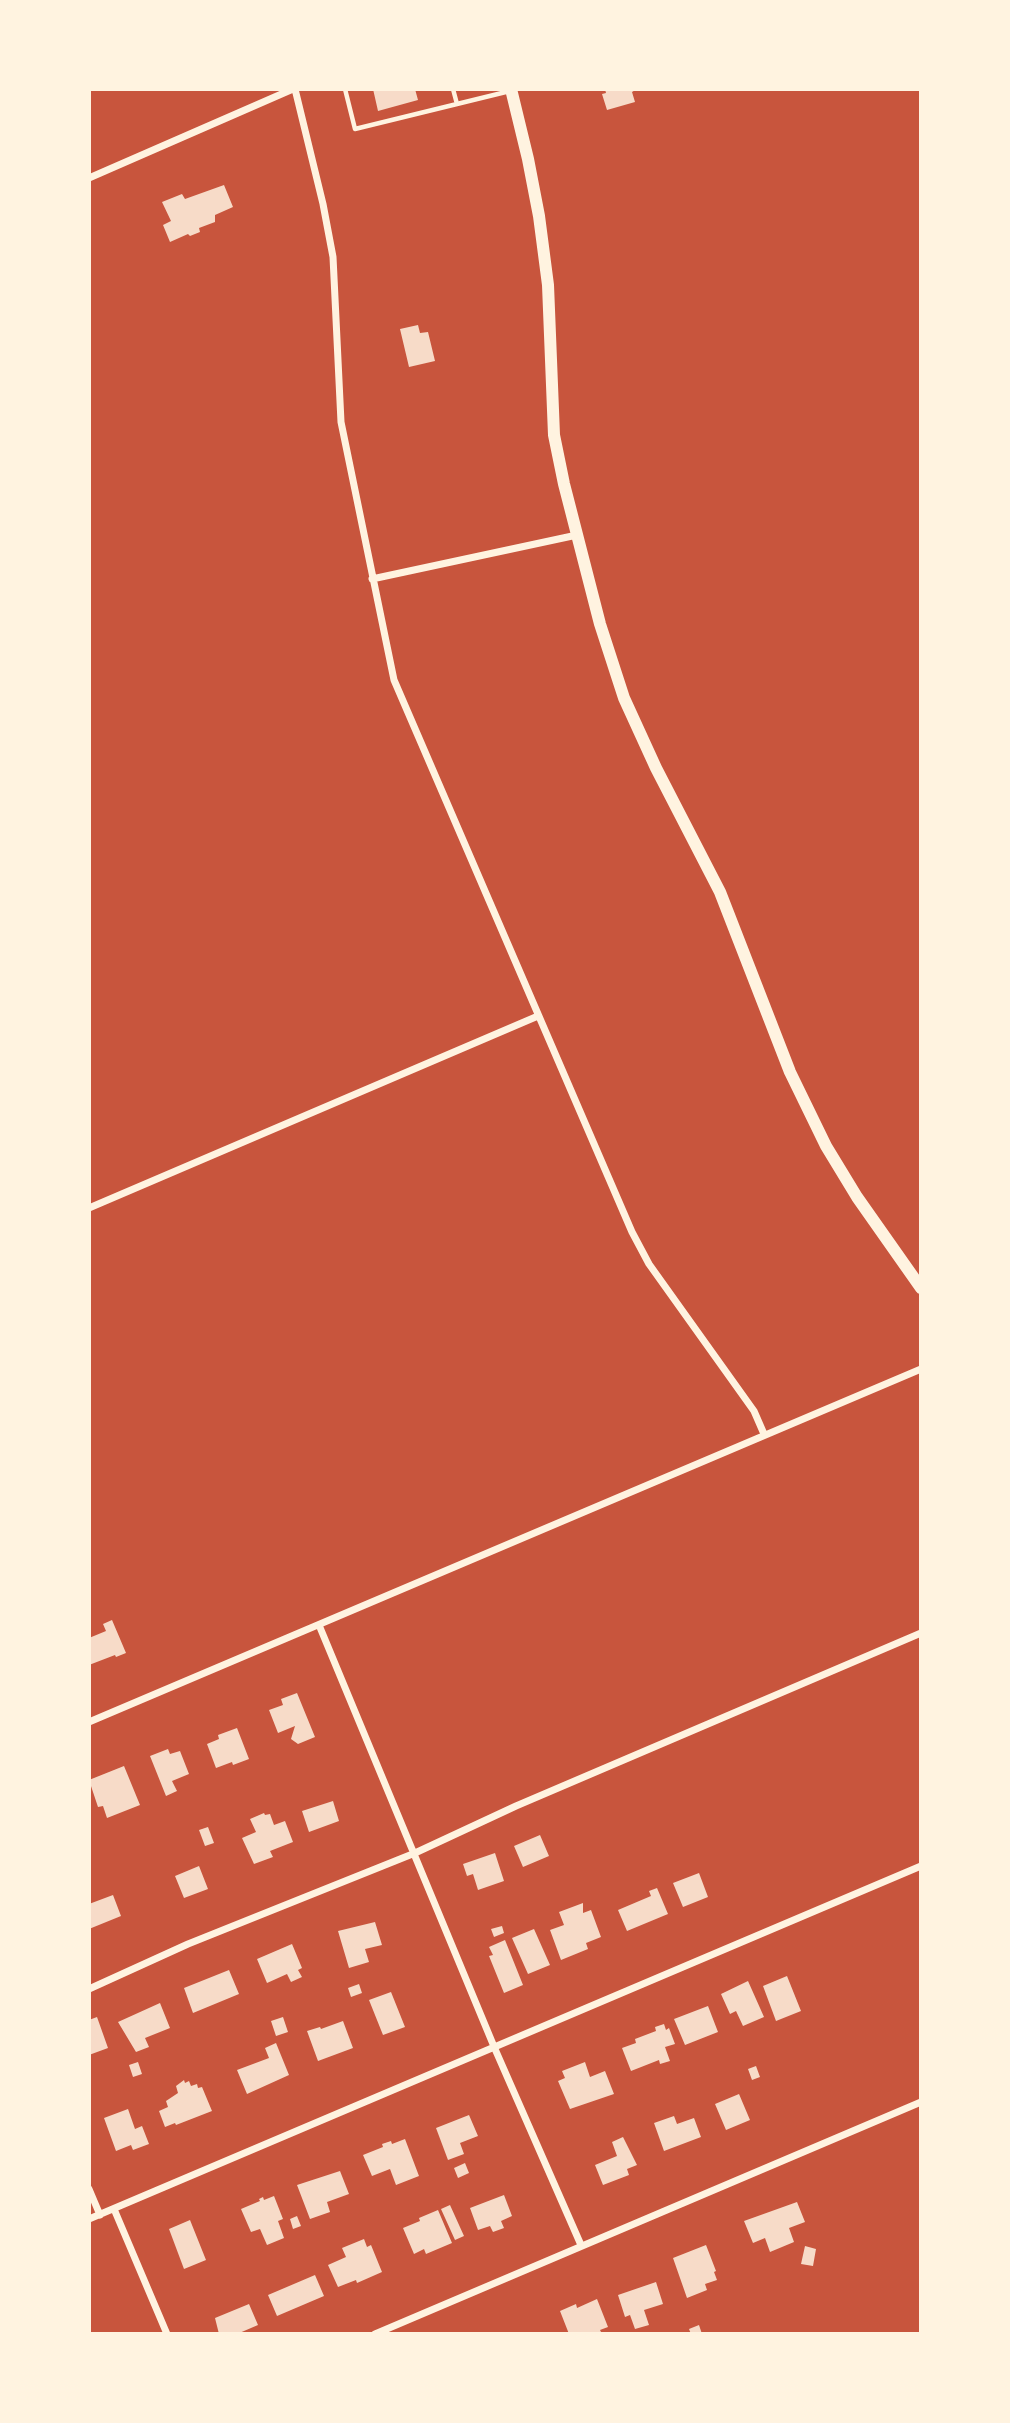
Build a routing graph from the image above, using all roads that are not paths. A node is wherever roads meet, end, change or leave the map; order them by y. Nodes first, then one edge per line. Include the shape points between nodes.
1 (294, 89) edge
2 (345, 89) edge
3 (453, 89) edge
4 (511, 90) edge
5 (457, 104) junction
6 (89, 178) edge
7 (577, 534) junction
8 (372, 579) junction
9 (538, 1016) junction
10 (89, 1208) edge
11 (921, 1288) edge
12 (921, 1369) edge
13 (765, 1434) junction
14 (319, 1625) junction
15 (921, 1633) edge
16 (89, 1722) edge
17 (415, 1853) junction
18 (921, 1866) edge
19 (89, 1989) edge
20 (495, 2049) junction
21 (921, 2102) edge
22 (89, 2189) edge
23 (114, 2209) junction
24 (100, 2215) junction
25 (89, 2219) edge
26 (581, 2245) junction
27 (167, 2334) edge
28 (375, 2334) edge

1 - 6 street
1 - 8 street via 333,257 341,422
2 - 5 lane via 355,130
3 - 5 lane
4 - 5 lane
4 - 7 main road via 539,216 548,285 554,435
7 - 8 street
7 - 11 main road via 624,698 720,892 790,1072 826,1146
8 - 9 street via 394,680
9 - 10 street
9 - 13 street via 649,1264 754,1411
12 - 13 street
13 - 14 street
14 - 16 street
14 - 17 street
15 - 17 street
17 - 19 street
17 - 20 street
18 - 20 street
20 - 23 street
20 - 26 street
21 - 26 street
22 - 24 street
23 - 24 street
23 - 27 street
24 - 25 street
26 - 28 street

